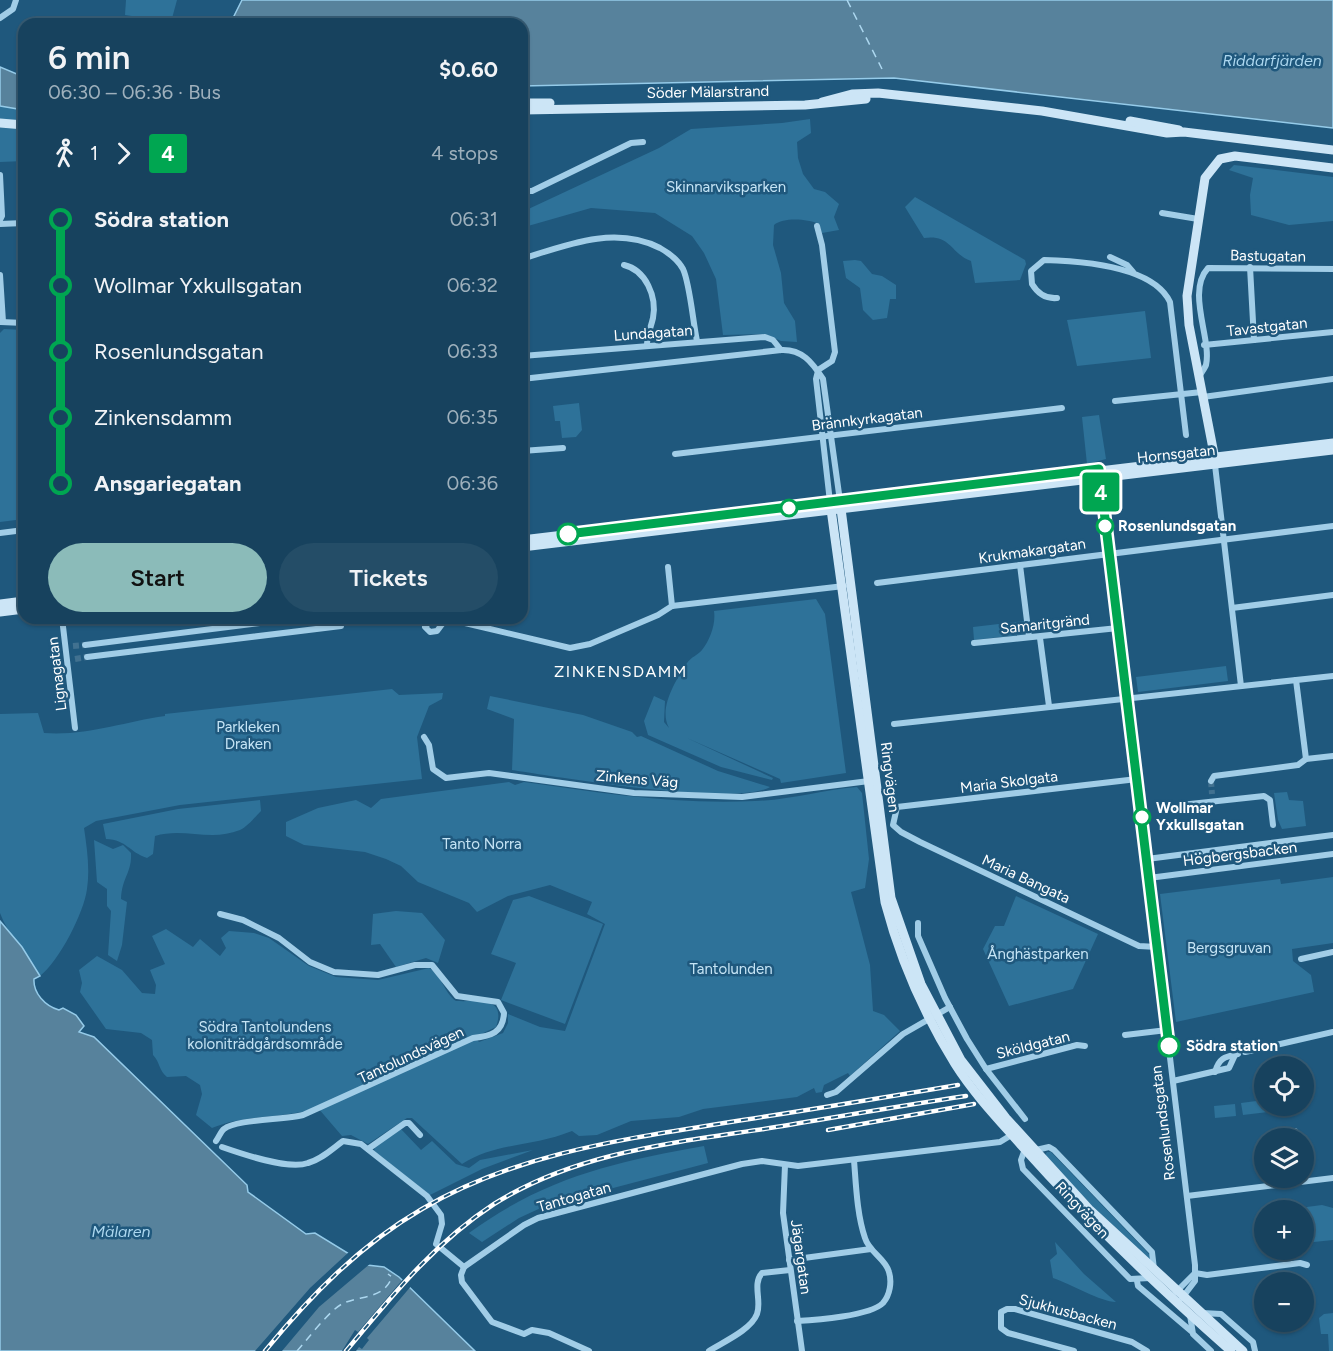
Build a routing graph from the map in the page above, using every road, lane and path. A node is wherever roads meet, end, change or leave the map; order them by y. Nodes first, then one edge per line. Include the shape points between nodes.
1 (16, 0) edge
2 (0, 18) edge
3 (528, 102) edge
4 (594, 107) junction
5 (528, 110) edge
6 (0, 123) edge
7 (18, 124) edge
8 (643, 142) dead end
9 (1333, 150) edge
10 (1333, 168) edge
11 (0, 176) edge
12 (528, 191) edge
13 (1162, 213) dead end
14 (1198, 219) junction
15 (0, 222) edge
16 (18, 223) edge
17 (817, 226) dead end
18 (528, 257) edge
19 (1110, 257) dead end
20 (624, 265) dead end
21 (1250, 267) junction
22 (1333, 269) edge
23 (1134, 272) junction
24 (0, 275) edge
25 (1058, 298) dead end
26 (1, 322) edge
27 (18, 323) edge
28 (1333, 332) edge
29 (1254, 340) junction
30 (697, 341) junction
31 (647, 345) junction
32 (1204, 345) junction
33 (781, 350) junction
34 (528, 356) edge
35 (804, 356) joint
36 (818, 370) junction
37 (1198, 377) junction
38 (528, 378) edge
39 (1333, 379) edge
40 (1181, 392) junction
41 (1202, 395) junction
42 (1115, 401) dead end
43 (1062, 408) dead end
44 (1186, 435) dead end
45 (827, 436) junction
46 (1333, 443) edge
47 (563, 448) dead end
48 (1333, 450) edge
49 (528, 451) edge
50 (675, 454) dead end
51 (1215, 460) junction
52 (1100, 473) junction
53 (835, 505) junction
54 (1333, 526) edge
55 (18, 531) edge
56 (0, 533) edge
57 (528, 539) edge
58 (1224, 539) junction
59 (528, 547) edge
60 (1109, 553) junction
61 (1020, 565) junction
62 (668, 567) dead end
63 (877, 583) dead end
64 (846, 586) junction
65 (1333, 595) edge
66 (18, 602) edge
67 (0, 604) edge
68 (672, 606) junction
69 (1232, 608) junction
70 (18, 610) edge
71 (0, 612) edge
72 (63, 624) edge
73 (252, 624) edge
74 (341, 624) edge
75 (469, 624) edge
76 (1118, 628) junction
77 (1029, 637) junction
78 (1040, 638) junction
79 (974, 643) dead end
80 (85, 645) tunnel mouth
81 (73, 646) tunnel mouth
82 (65, 647) junction
83 (87, 657) tunnel mouth
84 (1333, 676) edge
85 (1296, 680) junction
86 (1241, 686) junction
87 (1127, 699) junction
88 (1049, 706) junction
89 (894, 724) dead end
90 (75, 728) dead end
91 (424, 737) dead end
92 (1333, 756) edge
93 (1306, 759) junction
94 (1137, 779) junction
95 (872, 780) junction
96 (1211, 781) dead end
97 (1176, 808) dead end
98 (893, 819) joint
99 (1273, 825) dead end
100 (1333, 835) edge
101 (1333, 854) edge
102 (1147, 860) junction
103 (1149, 878) junction
104 (220, 914) dead end
105 (918, 923) dead end
106 (1157, 947) junction
107 (1333, 952) edge
108 (1301, 958) dead end
109 (950, 1007) junction
110 (933, 1017) junction
111 (1167, 1030) junction
112 (1333, 1032) edge
113 (1125, 1035) dead end
114 (1085, 1046) dead end
115 (1240, 1054) junction
116 (986, 1069) junction
117 (1215, 1072) junction
118 (1173, 1081) junction
119 (827, 1095) dead end
120 (1025, 1119) dead end
121 (1014, 1132) junction
122 (420, 1135) dead end
123 (216, 1141) dead end
124 (222, 1147) dead end
125 (368, 1149) junction
126 (1025, 1149) junction
127 (1036, 1150) junction
128 (854, 1160) junction
129 (785, 1165) junction
130 (1333, 1178) edge
131 (1314, 1179) edge
132 (1254, 1187) edge
133 (1187, 1196) junction
134 (871, 1250) junction
135 (789, 1260) junction
136 (1308, 1265) dead end
137 (464, 1267) junction
138 (790, 1269) junction
139 (1195, 1273) junction
140 (1152, 1274) junction
141 (1137, 1281) junction
142 (1177, 1297) junction
143 (1202, 1313) junction
144 (1190, 1315) junction
145 (797, 1321) junction
146 (1191, 1331) junction
147 (589, 1351) edge
148 (709, 1351) edge
149 (802, 1351) edge
150 (1074, 1351) edge
151 (1147, 1351) edge
152 (1211, 1351) edge
153 (1232, 1351) edge
154 (1243, 1351) edge
155 (1255, 1351) edge

1 - 2 street via 13,9
3 - 4 street, Söder Mälarstrand
4 - 5 street, Söder Mälarstrand
4 - 9 street, Söder Mälarstrand via 738,106 822,102 852,94 892,95 1112,119
6 - 7 street
8 - 12 street via 631,143
10 - 14 street via 1224,158 1208,172
11 - 15 street
13 - 14 street
14 - 37 street via 1187,308
15 - 16 street
17 - 36 street via 835,352 832,361
18 - 30 street via 601,238 652,244 683,268
19 - 23 street
20 - 31 street via 639,273 653,297
21 - 22 street, Bastugatan
21 - 29 street
21 - 32 street, Bastugatan via 1212,267 1204,272 1199,304
23 - 25 street via 1044,260 1031,270 1032,284 1049,298
23 - 40 street via 1161,289 1170,302
24 - 26 street
26 - 27 street
28 - 29 street, Tavastgatan
29 - 32 street, Tavastgatan
30 - 31 street, Lundagatan
30 - 33 street, Lundagatan via 765,337 774,340
31 - 34 street, Lundagatan
32 - 37 street, Bastugatan via 1206,365
33 - 35 street, Lundagatan
33 - 38 street, Lundagatan
35 - 36 street, Ringvägen
36 - 45 street, Ringvägen via 823,379
37 - 41 street
39 - 41 street
40 - 41 street
40 - 42 street
40 - 44 street
41 - 51 street
43 - 45 street, Brännkyrkagatan
45 - 50 street, Brännkyrkagatan
45 - 53 street, Ringvägen
46 - 51 street, Hornsgatan
47 - 49 street
48 - 51 street, Hornsgatan
51 - 52 street, Hornsgatan
51 - 58 street
52 - 53 street, Hornsgatan
52 - 60 street, Rosenlundsgatan
53 - 57 street, Hornsgatan
53 - 59 street, Hornsgatan
53 - 64 street, Ringvägen
54 - 58 street, Krukmakargatan
55 - 56 street
58 - 60 street, Krukmakargatan
58 - 69 street
60 - 61 street, Krukmakargatan
60 - 76 street, Rosenlundsgatan
61 - 63 street, Krukmakargatan
61 - 77 street
62 - 68 street
64 - 68 street
64 - 95 street, Ringvägen
65 - 69 street
66 - 67 street
68 - 75 street via 590,644 570,648
69 - 86 street
70 - 71 street
72 - 82 street, Lignagatan
73 - 80 street
74 - 83 street
76 - 78 street, Samaritgränd
76 - 87 street, Rosenlundsgatan
77 - 78 street, Samaritgränd
77 - 79 street, Samaritgränd
78 - 88 street
81 - 82 street
82 - 90 street, Lignagatan via 71,659
84 - 85 street
85 - 86 street
85 - 93 street
86 - 87 street
87 - 88 street
87 - 94 street, Rosenlundsgatan
88 - 89 street
91 - 95 street, Zinkens Väg via 433,769 446,778 489,773 634,793 742,797
92 - 93 street
93 - 96 street via 1298,765 1214,776
94 - 98 street, Maria Skolgata via 897,807
94 - 102 street, Rosenlundsgatan
95 - 110 street, Ringvägen via 885,902 896,940
97 - 99 street via 1213,798 1268,797
98 - 106 street, Maria Bangata via 896,829 920,842 1139,946
100 - 102 street
101 - 103 street, Högbergsbacken
102 - 103 street, Rosenlundsgatan
103 - 106 street, Rosenlundsgatan
104 - 123 street, Tantolundsvägen via 243,920 279,939 310,962 334,972 378,975 415,965 432,965 457,996 498,1002 504,1013 496,1033 473,1038 303,1115 232,1125
105 - 109 street via 918,936
106 - 111 street, Rosenlundsgatan
107 - 108 street
109 - 110 street
109 - 116 street
110 - 119 street via 903,1034 836,1092
110 - 121 street, Ringvägen via 969,1084
111 - 113 street
111 - 118 street, Rosenlundsgatan
112 - 115 street
114 - 116 street, Sköldgatan
115 - 117 street via 1229,1068
115 - 117 street via 1218,1061
116 - 120 street
117 - 118 street
118 - 133 street, Rosenlundsgatan
121 - 126 street, Ringvägen
121 - 127 street, Ringvägen
121 - 128 street, Tantogatan via 1000,1142
122 - 125 street via 405,1123
124 - 125 street via 245,1156 301,1166 320,1159 344,1141
125 - 137 street via 427,1196 441,1215 436,1244
126 - 140 street, Ringvägen via 1081,1212
126 - 141 street, Ringvägen via 1023,1169 1102,1253
127 - 140 street, Ringvägen
127 - 140 street, Ringvägen via 1054,1150 1152,1252
128 - 129 street, Tantogatan
128 - 134 street via 864,1234
129 - 135 street, Jägargatan via 783,1214
129 - 137 street, Tantogatan via 762,1161 742,1164 550,1214 524,1225
130 - 131 street
132 - 133 street
133 - 139 street, Rosenlundsgatan
134 - 135 street
134 - 145 street via 888,1267 890,1286 882,1305 850,1315
135 - 138 street, Jägargatan
136 - 139 street
137 - 147 street via 462,1282 492,1322 524,1334 532,1330 555,1334
138 - 145 street, Jägargatan
138 - 148 street via 762,1273 757,1282 759,1306 754,1320
139 - 142 street
140 - 141 street
140 - 142 street, Ringvägen
141 - 146 street, Ringvägen
142 - 143 street, Ringvägen
142 - 144 street, Ringvägen
143 - 154 street, Ringvägen
143 - 155 street, Ringvägen via 1221,1314 1253,1342
144 - 146 street
144 - 153 street, Ringvägen
145 - 149 street, Jägargatan
146 - 152 street, Ringvägen
150 - 151 street, Sjukhusbacken via 1008,1333 1000,1328 1001,1312 1016,1309 1132,1342

